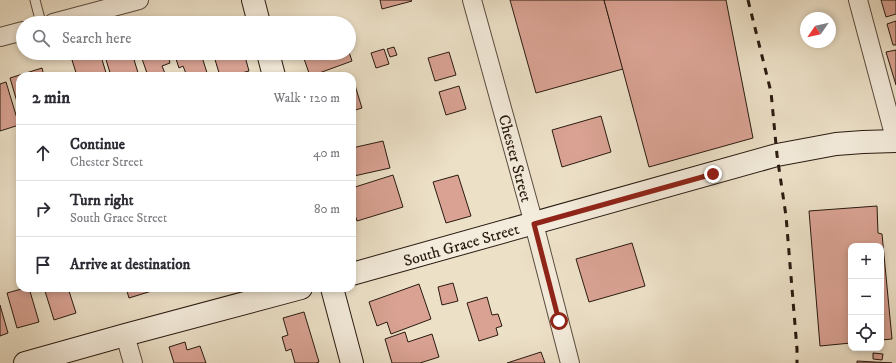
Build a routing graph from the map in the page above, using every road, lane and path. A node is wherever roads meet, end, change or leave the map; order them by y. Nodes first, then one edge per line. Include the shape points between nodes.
1 (35, 0) edge
2 (140, 0) edge
3 (253, 0) edge
4 (472, 0) edge
5 (858, 0) edge
6 (105, 4) edge
7 (39, 16) edge
8 (72, 16) edge
9 (257, 16) edge
10 (16, 33) edge
11 (0, 37) edge
12 (270, 60) edge
13 (273, 72) edge
14 (896, 141) edge
15 (534, 224) junction
16 (356, 273) edge
17 (286, 292) edge
18 (333, 292) edge
19 (125, 335) junction
20 (25, 363) edge
21 (133, 363) edge
22 (352, 363) edge
23 (570, 363) edge

1 - 7 lane
2 - 6 street
3 - 9 street
4 - 15 street, Chester Street
5 - 14 street
6 - 8 street
10 - 11 street
12 - 13 street
14 - 15 street, South Grace Street via 836,144 777,155
15 - 16 street, South Grace Street
15 - 23 street, Chester Street
17 - 19 street
18 - 22 street
19 - 20 street
19 - 21 street

